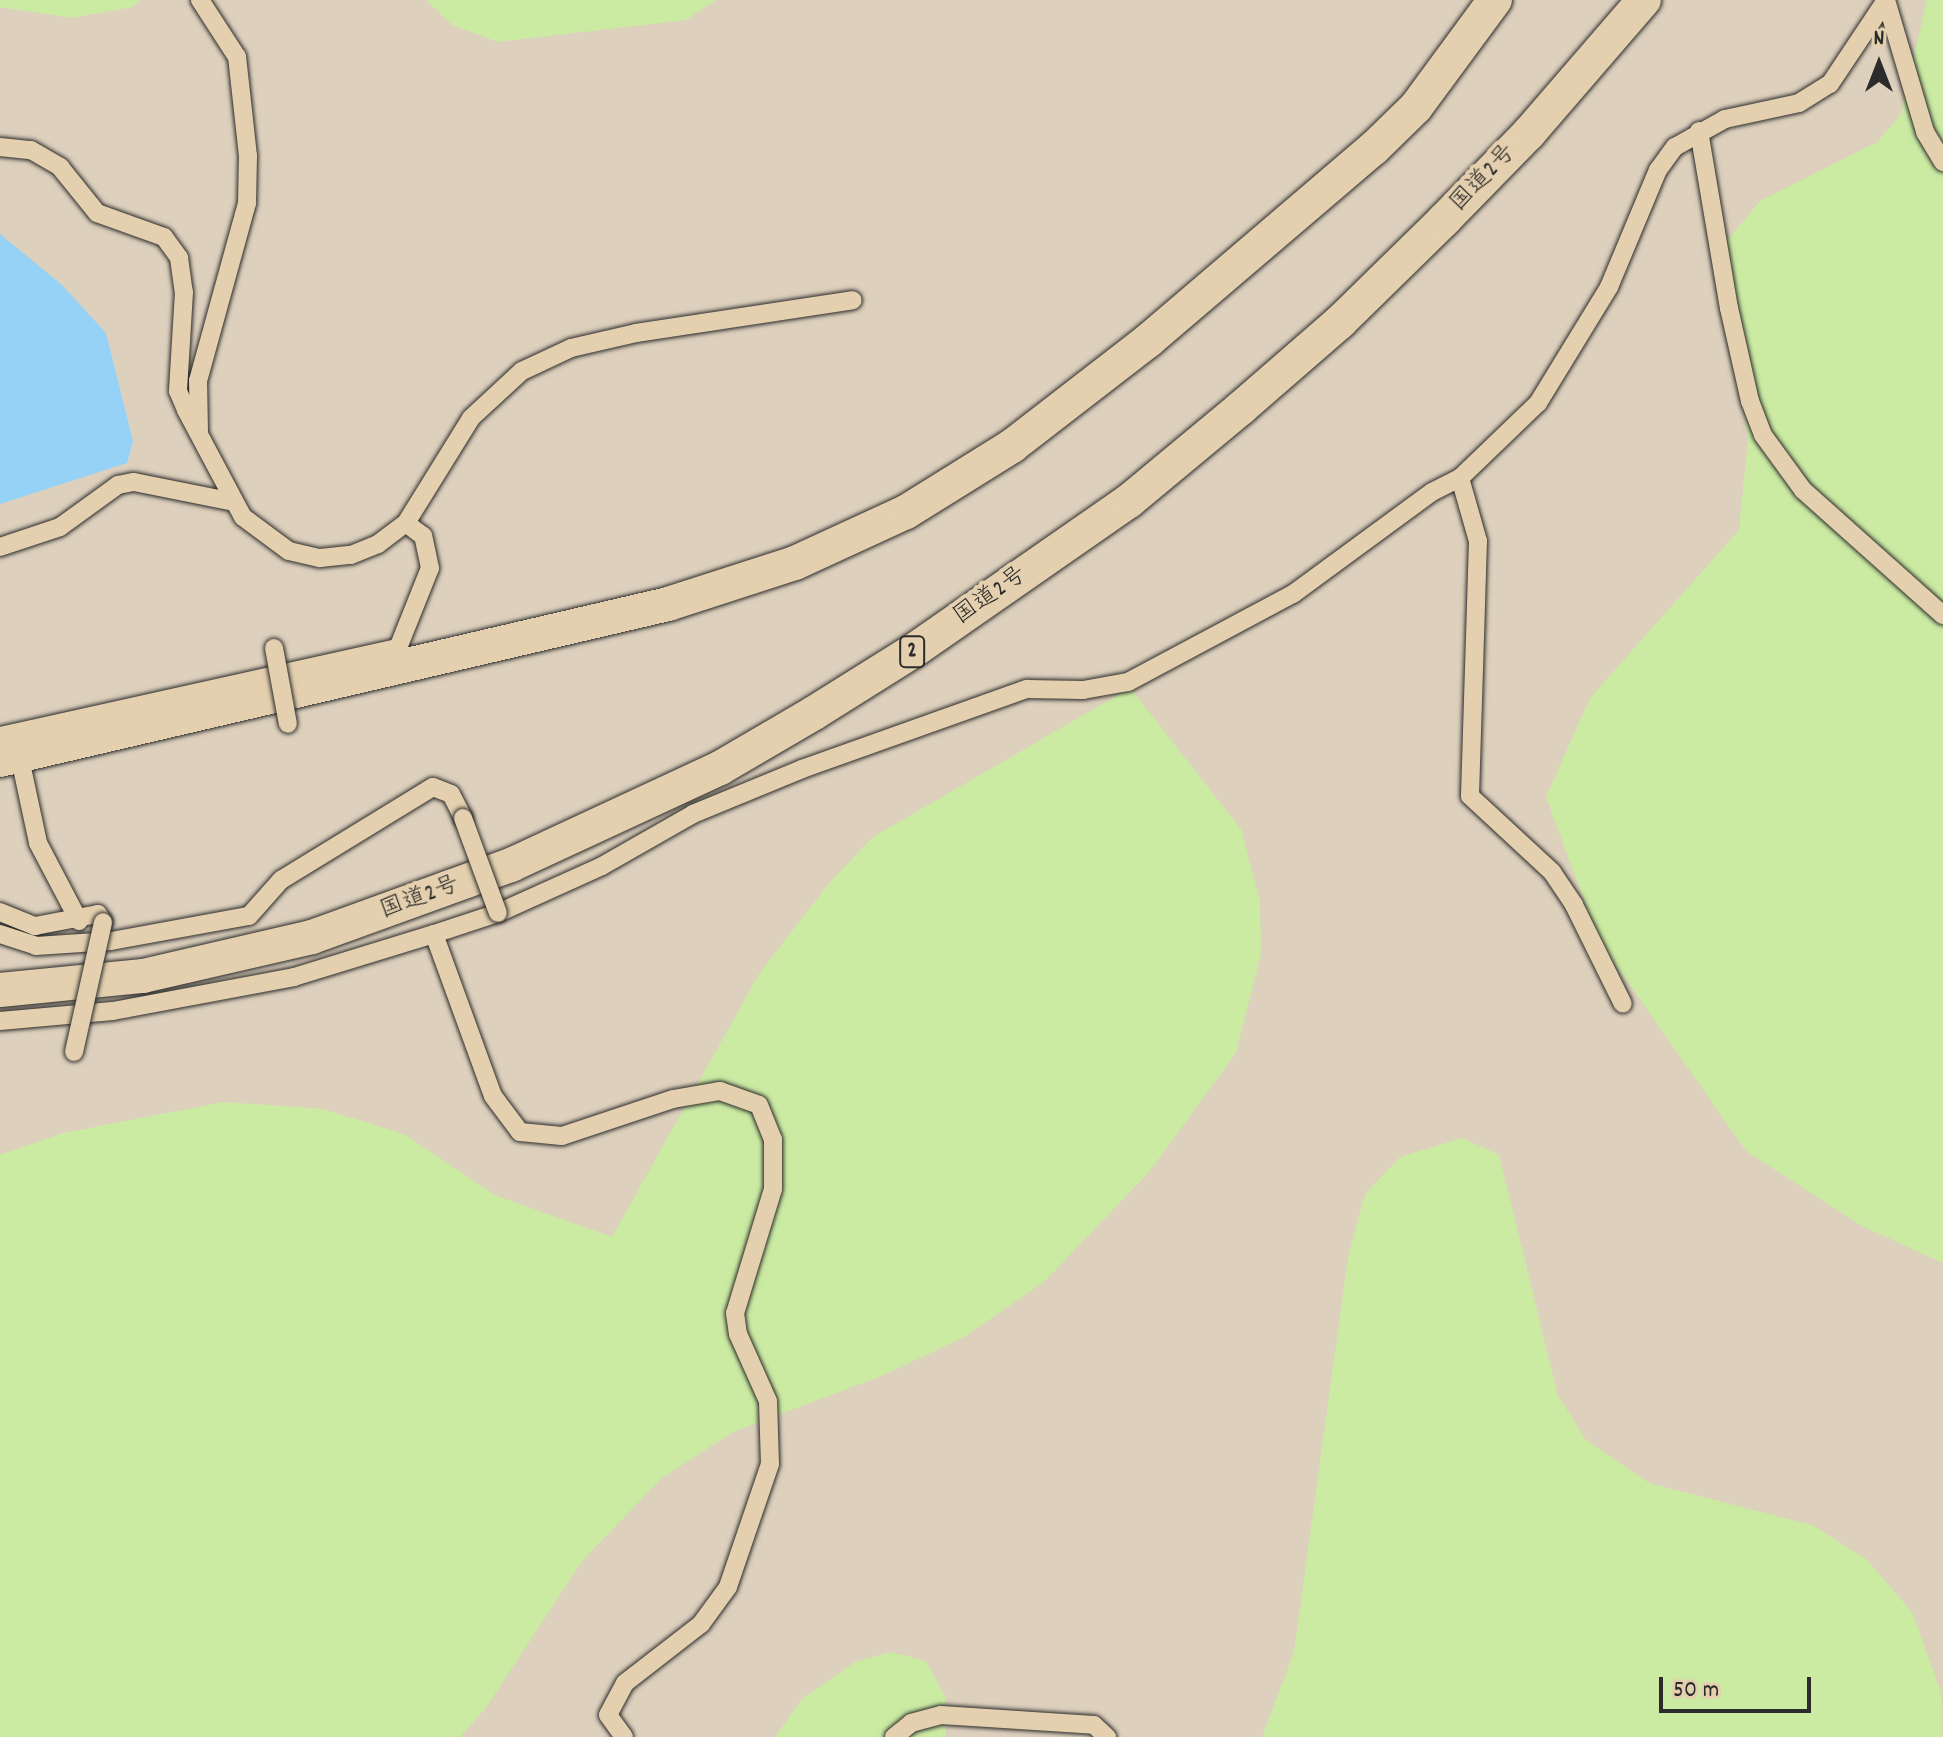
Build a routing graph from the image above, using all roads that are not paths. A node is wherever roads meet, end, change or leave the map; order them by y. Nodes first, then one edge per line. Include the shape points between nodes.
1 (200, 0) edge
2 (1495, 0) edge
3 (1644, 0) edge
4 (1699, 131) junction
5 (0, 147) edge
6 (1943, 162) edge
7 (853, 300) dead end
8 (199, 431) junction
9 (1460, 478) junction
10 (234, 502) junction
11 (406, 523) junction
12 (0, 547) edge
13 (1943, 615) edge
14 (274, 648) dead end
15 (288, 724) dead end
16 (6, 750) edge
17 (0, 912) edge
18 (498, 913) junction
19 (79, 921) junction
20 (0, 934) edge
21 (434, 934) junction
22 (0, 990) edge
23 (1623, 1004) dead end
24 (0, 1021) edge
25 (74, 1052) dead end
26 (624, 1737) edge
27 (894, 1737) edge
28 (1107, 1737) edge

1 - 8 street via 237,57 248,156 247,203 198,381
2 - 16 highway via 1416,107 1373,149 1149,340 1024,437 906,512 795,563 668,604
3 - 22 highway, 国道2号 / 2 via 1539,122 1444,220 1340,322 1241,408 1129,501 814,713 720,768 524,859 312,937 143,976
4 - 6 street via 1725,119 1799,103 1830,84 1886,0 1925,132
4 - 9 street via 1675,147 1658,170 1609,287 1538,403
4 - 13 street via 1729,308 1763,435 1803,490
5 - 8 street via 31,150 60,167 97,213 164,237 179,258 184,292 178,391
7 - 11 street via 636,333 571,348 522,371 471,418
8 - 10 street
9 - 18 street via 1432,492 1293,594 1128,682 1083,690 1027,689 802,769 693,814 602,866
9 - 23 street via 1478,541 1470,796 1552,872
10 - 11 street via 243,517 289,551 320,558 351,555 378,544
10 - 12 street via 126,484 60,527
11 - 16 street via 423,536 430,568 398,648
14 - 15 street, bridge
16 - 19 street via 38,843
17 - 19 street via 35,926
18 - 20 street, bridge via 451,794 433,787 281,880 249,916 111,941 36,946
18 - 21 street
19 - 25 street, bridge via 98,914 103,922
21 - 24 street via 294,977 113,1011
21 - 26 street via 493,1096 520,1132 562,1136 673,1099 720,1091 759,1105 773,1139 773,1189 735,1313 738,1334 768,1401 770,1464 728,1587 701,1624 625,1683 608,1715
27 - 28 street via 911,1723 941,1715 1094,1725

